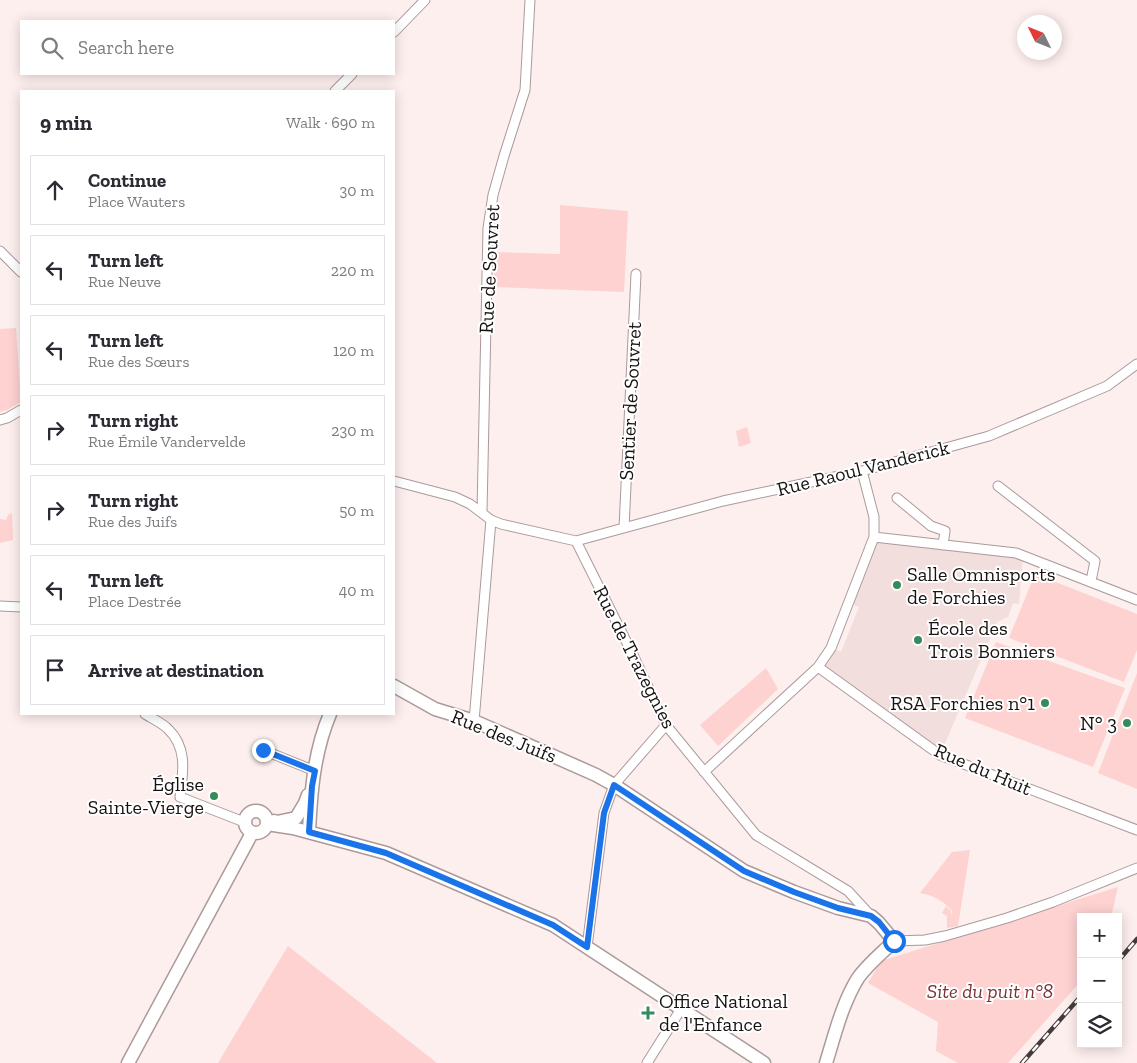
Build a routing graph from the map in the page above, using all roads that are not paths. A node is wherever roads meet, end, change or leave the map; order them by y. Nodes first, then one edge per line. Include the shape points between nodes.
1 (425, 0) edge
2 (530, 0) edge
3 (395, 31) edge
4 (351, 75) edge
5 (336, 90) edge
6 (0, 251) edge
7 (20, 271) edge
8 (636, 274) dead end
9 (1137, 364) edge
10 (20, 411) edge
11 (0, 420) edge
12 (862, 471) junction
13 (395, 481) edge
14 (998, 486) dead end
15 (897, 498) dead end
16 (482, 512) junction
17 (491, 520) junction
18 (624, 528) junction
19 (874, 537) junction
20 (576, 541) junction
21 (943, 544) junction
22 (1091, 582) junction
23 (1137, 600) edge
24 (0, 606) edge
25 (20, 607) edge
26 (818, 667) junction
27 (395, 687) edge
28 (147, 715) edge
29 (330, 715) edge
30 (474, 722) junction
31 (666, 725) junction
32 (263, 750) dead end
33 (315, 771) junction
34 (704, 772) junction
35 (614, 785) junction
36 (312, 786) junction
37 (267, 822) junction
38 (248, 828) junction
39 (1137, 830) edge
40 (309, 832) junction
41 (1137, 868) edge
42 (871, 916) junction
43 (894, 941) junction
44 (587, 947) junction
45 (681, 1009) junction
46 (128, 1063) edge
47 (647, 1063) edge
48 (764, 1063) edge
49 (826, 1063) edge

1 - 3 street
2 - 16 street, Rue de Souvret via 525,90 493,195 488,228
4 - 5 street
6 - 7 street
8 - 18 street, Sentier de Souvret
9 - 12 street, Rue Raoul Vanderick via 1107,386 989,436
10 - 11 street
12 - 18 street, Rue Raoul Vanderick via 724,501
12 - 19 street via 874,517
13 - 16 street via 455,497
14 - 22 street via 1095,561
15 - 21 street via 931,526 945,531
16 - 17 street
17 - 20 street
17 - 30 street
18 - 20 street, Rue Raoul Vanderick
19 - 21 street
19 - 26 street via 831,648
20 - 31 street, Rue de Trazegnies
21 - 22 street via 1016,553
22 - 23 street
24 - 25 street
26 - 34 street
26 - 39 street, Rue du Huit via 940,754
27 - 30 street, Rue des Juifs via 434,708
28 - 38 street via 167,728 178,740 183,768 180,797
29 - 33 street
30 - 35 street, Rue des Juifs via 596,774
31 - 34 street, Rue de Trazegnies
31 - 35 street
32 - 33 street
33 - 36 street
34 - 42 street, Rue de Trazegnies via 756,835 848,891
35 - 42 street, Rue des Juifs via 744,871 838,908
35 - 44 street via 604,813
36 - 37 street via 296,818
36 - 40 street
37 - 38 street via 264,830 256,833
37 - 38 street via 264,813 255,810 245,817
37 - 40 street
38 - 46 street
40 - 44 street via 386,853 553,925
41 - 43 street via 1007,918 945,936
42 - 43 street
43 - 49 street via 859,977 847,999
44 - 45 street
45 - 47 street
45 - 48 street

